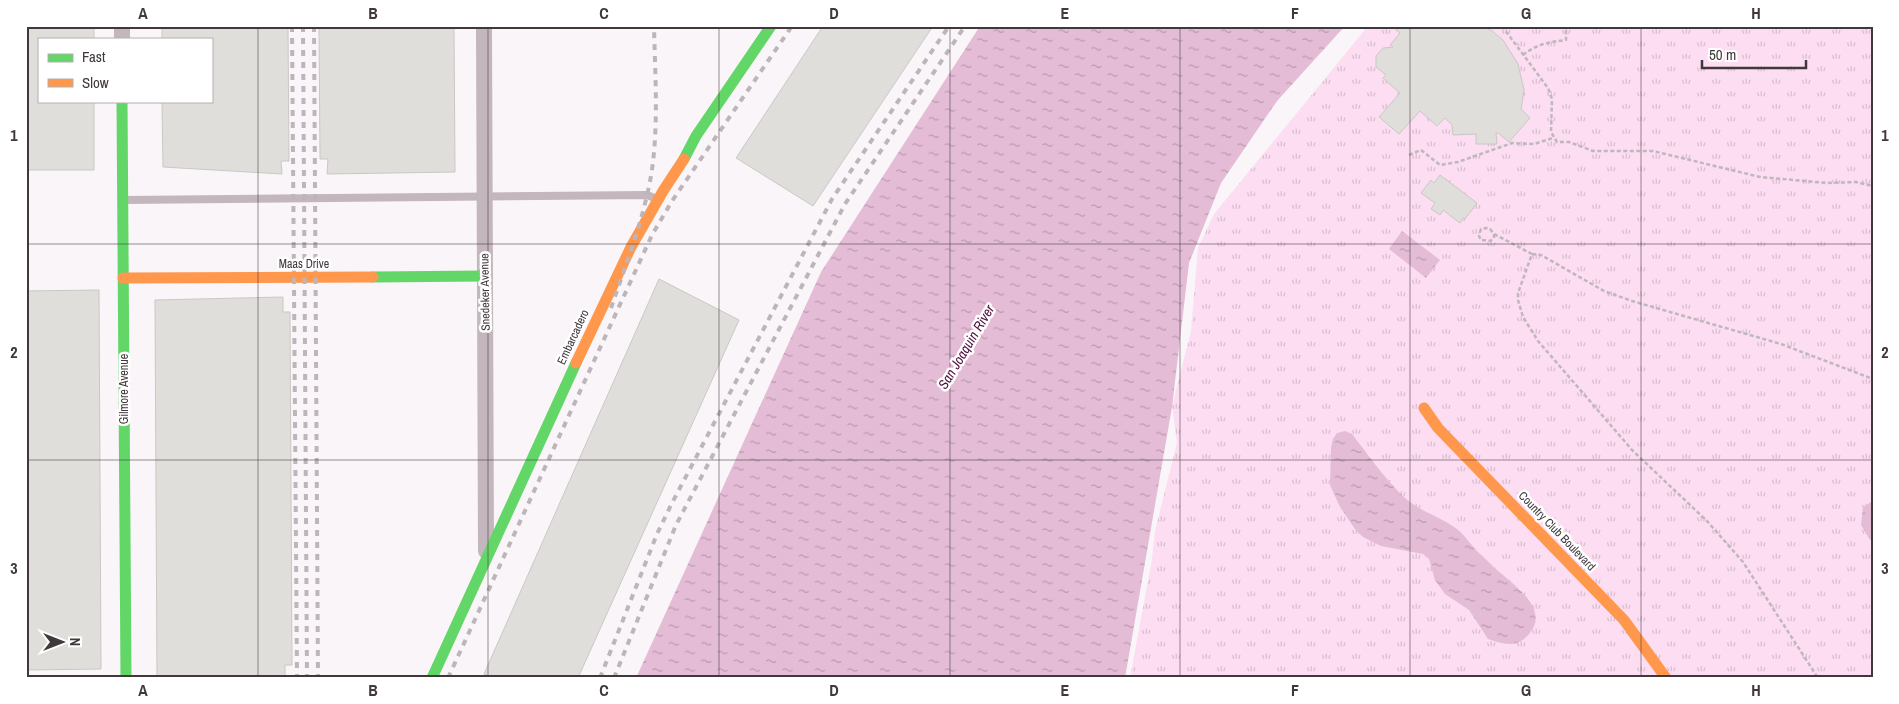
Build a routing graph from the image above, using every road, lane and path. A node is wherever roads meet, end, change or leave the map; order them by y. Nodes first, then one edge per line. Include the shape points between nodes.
1 (484, 26) edge
2 (771, 26) edge
3 (1502, 26) edge
4 (1566, 28) dead end
5 (1523, 54) junction
6 (122, 102) edge
7 (1553, 138) junction
8 (1409, 155) dead end
9 (1873, 186) edge
10 (484, 198) junction
11 (123, 200) junction
12 (658, 200) junction
13 (1494, 234) junction
14 (1532, 254) junction
15 (485, 276) junction
16 (123, 278) junction
17 (1873, 379) edge
18 (1424, 408) dead end
19 (486, 558) junction
20 (126, 678) edge
21 (432, 678) edge
22 (1666, 678) edge
23 (1818, 678) edge

1 - 10 street, Snedeker Avenue
2 - 12 street, Embarcadero via 696,136
3 - 5 path
4 - 5 path via 1566,40 1533,46
5 - 7 path via 1548,88 1552,99 1550,132
6 - 11 street, Gilmore Avenue
7 - 8 path via 1534,144 1512,143 1449,164 1440,165 1421,150
7 - 9 path via 1556,142 1569,142 1593,151 1653,151 1760,177 1826,183 1856,182
10 - 11 lane
10 - 12 lane via 647,195
10 - 15 street, Snedeker Avenue
11 - 16 street, Gilmore Avenue
12 - 19 street, Embarcadero via 631,247
13 - 13 path via 1490,229 1481,229 1481,240 1490,241
13 - 14 path
14 - 17 path via 1541,255 1604,291 1781,344
14 - 23 path via 1518,300 1523,317 1538,342 1633,451 1707,521 1743,562
15 - 16 street, Maas Drive
15 - 19 street, Snedeker Avenue
16 - 20 street, Gilmore Avenue
18 - 22 street, Country Club Boulevard via 1438,428 1624,620
19 - 21 street, Embarcadero

